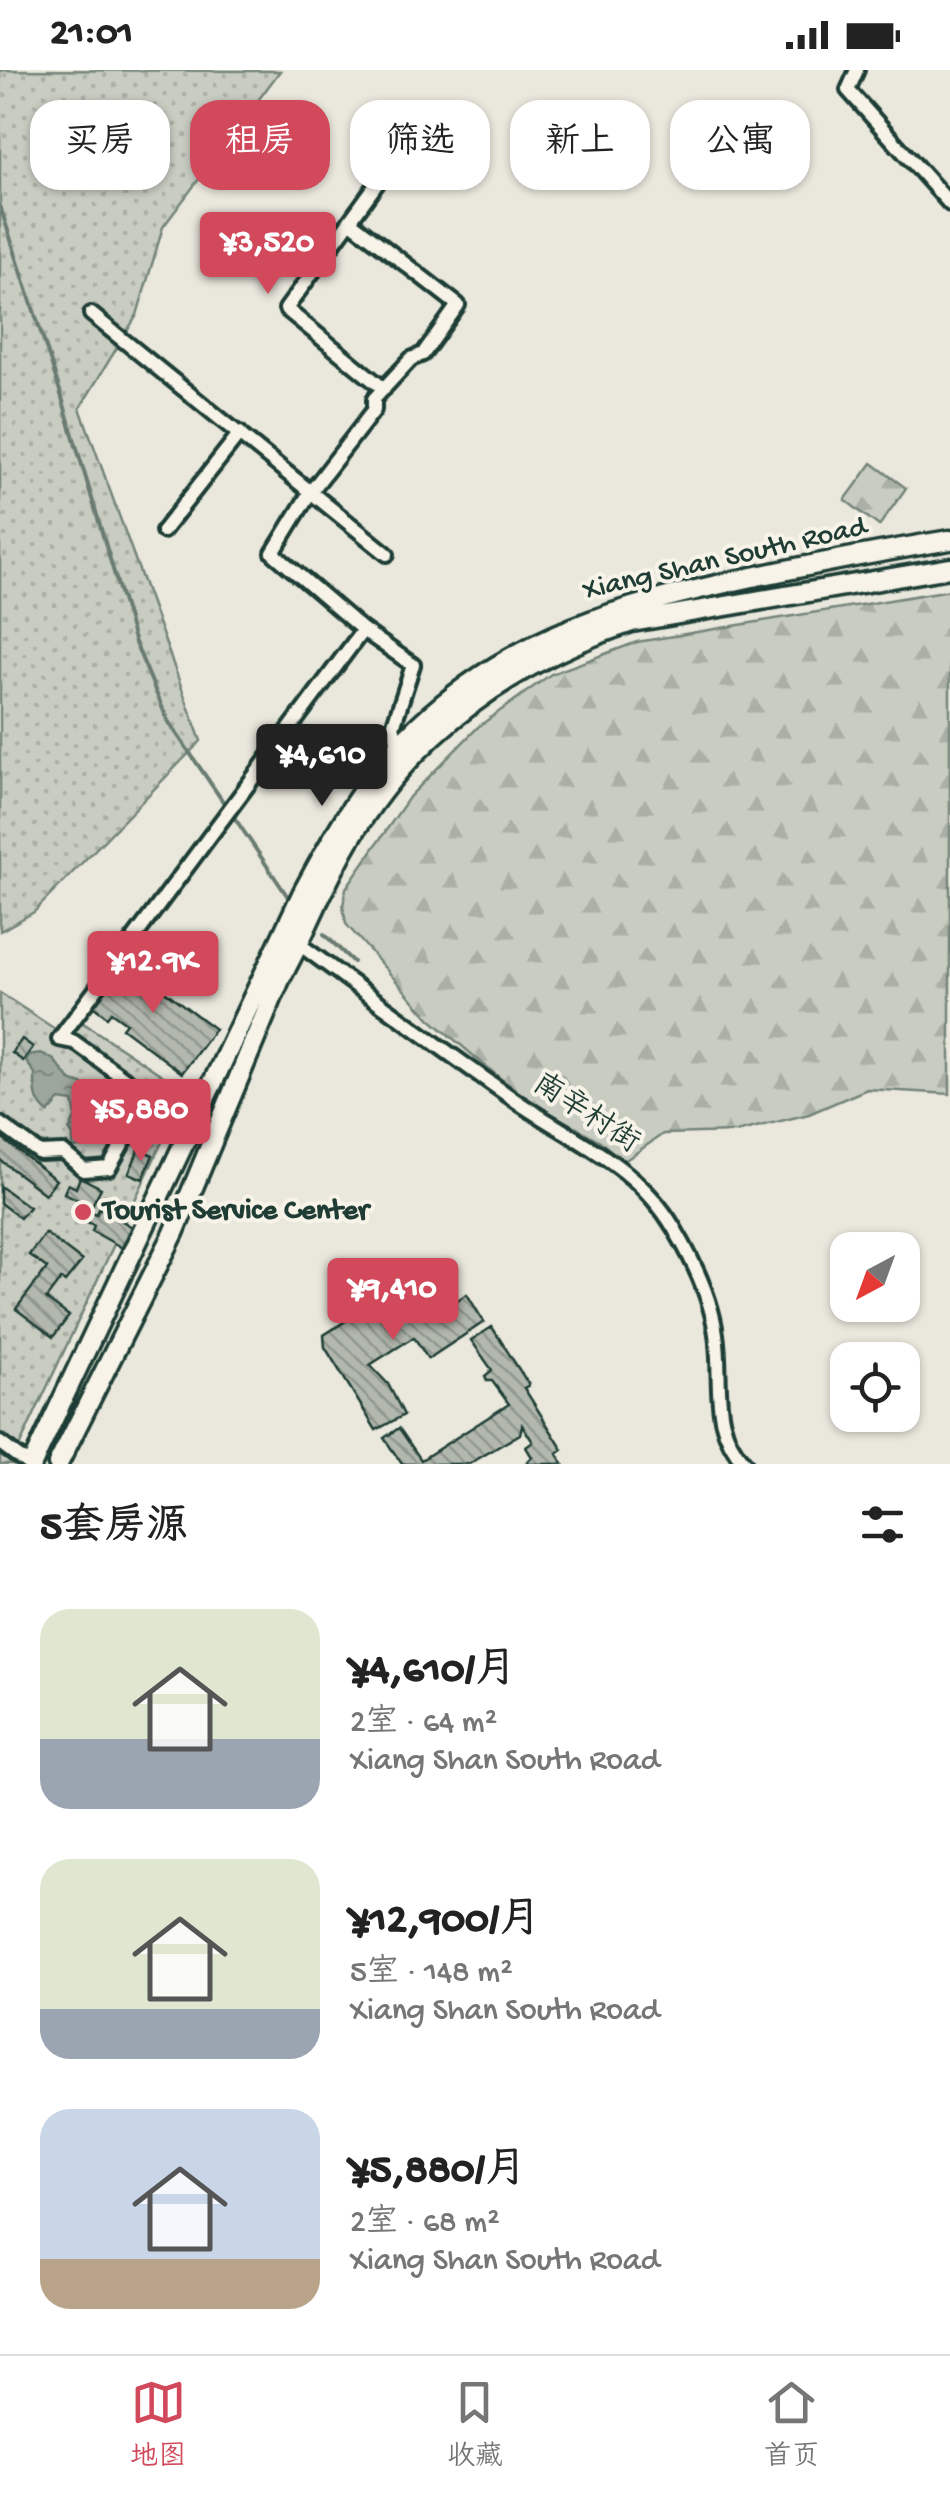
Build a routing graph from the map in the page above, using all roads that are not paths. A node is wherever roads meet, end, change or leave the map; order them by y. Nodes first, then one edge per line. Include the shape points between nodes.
1 (857, 70) edge
2 (373, 190) edge
3 (950, 204) edge
4 (351, 222) junction
5 (90, 314) dead end
6 (384, 388) junction
7 (240, 433) junction
8 (309, 494) junction
9 (162, 532) dead end
10 (950, 540) edge
11 (386, 554) dead end
12 (950, 568) edge
13 (363, 630) junction
14 (399, 747) junction
15 (300, 944) junction
16 (0, 1124) edge
17 (0, 1444) edge
18 (30, 1464) edge
19 (58, 1464) edge
20 (745, 1464) edge

1 - 3 street via 848,90
2 - 4 street
4 - 6 street via 286,309
4 - 6 street via 458,305 423,354
5 - 7 street
6 - 8 street
7 - 8 street
7 - 9 street
8 - 11 street
8 - 13 street via 272,553
10 - 14 street, Xiang Shan South Road via 693,590 575,624 466,686
12 - 15 street, Xiang Shan South Road via 632,622 528,665 429,738 384,788 349,840
13 - 14 street via 413,665 394,728
13 - 16 street via 59,1039 74,1042 136,1087 142,1110 109,1168 84,1170 64,1152 40,1153
14 - 18 street, Xiang Shan South Road via 336,831 302,894
15 - 19 street, Xiang Shan South Road via 174,1233
15 - 20 street, 南辛村街 via 525,1106 602,1153 654,1197 709,1305 722,1426
17 - 18 street

